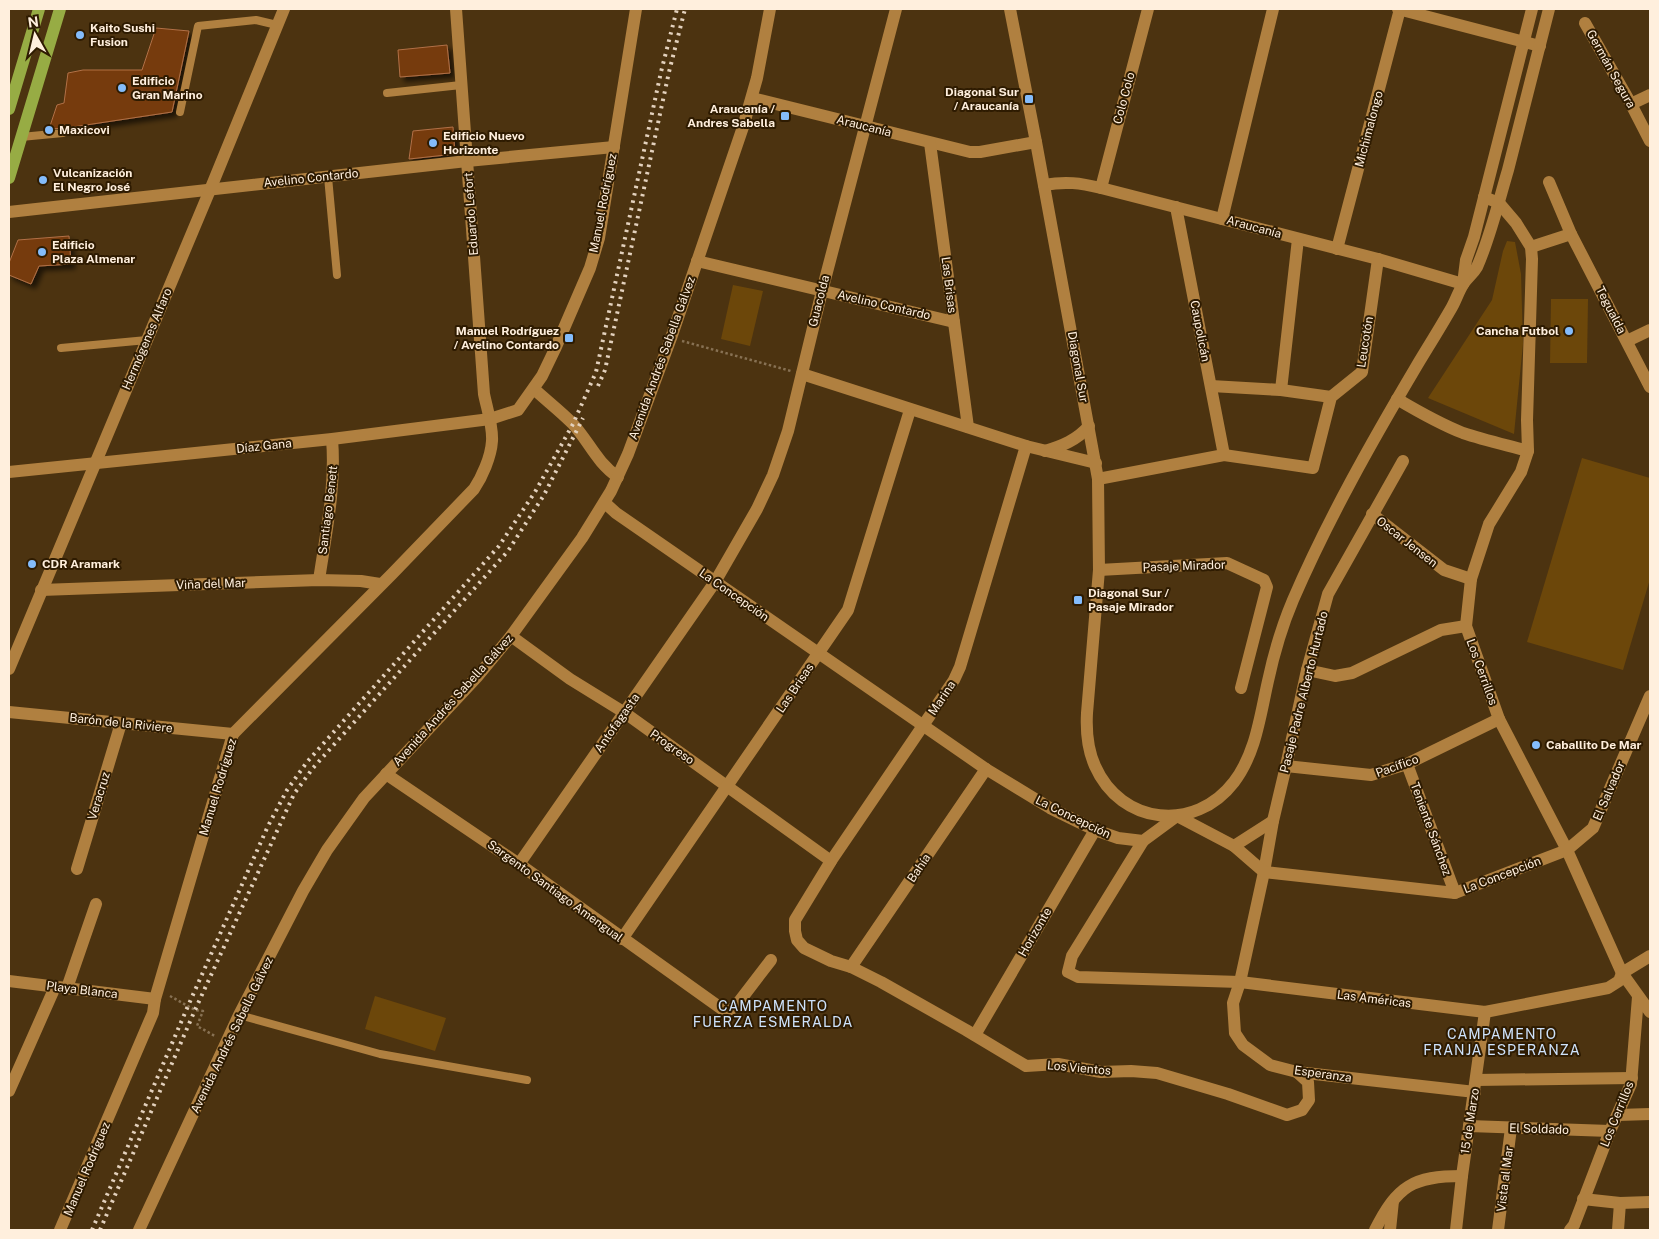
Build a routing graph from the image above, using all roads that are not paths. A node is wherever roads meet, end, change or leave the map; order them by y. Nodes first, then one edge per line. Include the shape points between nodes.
1 (39, 9) edge
2 (60, 9) edge
3 (284, 9) edge
4 (456, 9) edge
5 (636, 9) edge
6 (770, 9) edge
7 (896, 9) edge
8 (1010, 9) edge
9 (1148, 9) edge
10 (1273, 9) edge
11 (1399, 9) edge
12 (1532, 9) edge
13 (1550, 9) edge
14 (1585, 23) dead end
15 (277, 25) junction
16 (1522, 42) junction
17 (1540, 46) junction
18 (461, 85) junction
19 (387, 93) dead end
20 (1650, 95) edge
21 (752, 98) junction
22 (1631, 104) junction
23 (9, 110) edge
24 (180, 112) dead end
25 (864, 126) junction
26 (63, 133) dead end
27 (21, 137) junction
28 (1036, 142) junction
29 (1650, 142) edge
30 (930, 143) junction
31 (614, 147) junction
32 (467, 161) junction
33 (328, 177) junction
34 (9, 178) edge
35 (1549, 182) dead end
36 (1044, 185) junction
37 (1101, 188) junction
38 (210, 190) junction
39 (1484, 197) junction
40 (1499, 203) junction
41 (1176, 207) junction
42 (9, 212) edge
43 (1222, 219) junction
44 (1571, 234) junction
45 (1298, 239) junction
46 (1531, 248) junction
47 (1337, 249) junction
48 (1378, 259) junction
49 (697, 261) junction
50 (337, 275) dead end
51 (1463, 284) junction
52 (822, 291) junction
53 (954, 322) junction
54 (1650, 330) edge
55 (146, 340) junction
56 (1627, 341) junction
57 (61, 348) dead end
58 (802, 374) junction
59 (1211, 386) junction
60 (1650, 387) edge
61 (534, 389) junction
62 (1281, 390) junction
63 (1331, 397) junction
64 (1397, 399) junction
65 (518, 410) joint
66 (910, 410) junction
67 (490, 419) junction
68 (1089, 426) junction
69 (968, 427) junction
70 (332, 438) junction
71 (1026, 446) junction
72 (1045, 451) junction
73 (1528, 451) junction
74 (1224, 455) junction
75 (1403, 461) dead end
76 (1096, 463) junction
77 (94, 464) junction
78 (9, 472) edge
79 (618, 477) junction
80 (1098, 479) junction
81 (605, 502) junction
82 (1372, 514) junction
83 (1099, 570) junction
84 (1471, 579) junction
85 (319, 580) junction
86 (715, 582) junction
87 (380, 584) junction
88 (41, 590) junction
89 (1466, 626) junction
90 (511, 636) junction
91 (818, 654) junction
92 (9, 669) edge
93 (1307, 670) junction
94 (1241, 688) dead end
95 (1650, 696) edge
96 (9, 712) edge
97 (625, 713) junction
98 (1499, 719) junction
99 (121, 724) junction
100 (923, 725) junction
101 (233, 734) junction
102 (1407, 764) junction
103 (1286, 766) junction
104 (986, 769) junction
105 (386, 774) junction
106 (728, 786) junction
107 (1177, 816) junction
108 (1273, 821) junction
109 (1095, 830) junction
110 (1143, 841) junction
111 (1234, 846) junction
112 (1567, 850) junction
113 (831, 861) junction
114 (519, 864) junction
115 (77, 869) dead end
116 (1264, 872) junction
117 (1455, 894) junction
118 (96, 904) dead end
119 (796, 920) joint
120 (622, 939) junction
121 (1650, 956) edge
122 (771, 960) dead end
123 (851, 967) junction
124 (1622, 972) junction
125 (9, 981) edge
126 (1240, 982) junction
127 (61, 988) junction
128 (156, 994) junction
129 (1638, 997) junction
130 (1485, 1012) junction
131 (1650, 1012) edge
132 (239, 1015) junction
133 (975, 1035) junction
134 (1297, 1072) junction
135 (1632, 1078) junction
136 (527, 1080) dead end
137 (1476, 1086) junction
138 (9, 1091) edge
139 (1650, 1114) edge
140 (1618, 1115) junction
141 (1469, 1126) junction
142 (1511, 1128) junction
143 (1610, 1131) junction
144 (1462, 1176) junction
145 (1583, 1199) junction
146 (1393, 1201) junction
147 (1650, 1202) edge
148 (1620, 1204) junction
149 (1573, 1229) edge
150 (60, 1230) edge
151 (138, 1230) edge
152 (1374, 1230) edge
153 (1390, 1230) edge
154 (1456, 1230) edge
155 (1498, 1230) edge
156 (1618, 1230) edge

1 - 23 main road
2 - 27 main road
3 - 15 street, Hermógenes Alfaro
4 - 18 street, Eduardo Lefort
5 - 31 street, Manuel Rodríguez
6 - 21 street, Avenida Andrés Sabella Gálvez
7 - 25 street, Guacolda
8 - 28 street, Diagonal Sur
9 - 37 street, Colo Colo
10 - 43 street
11 - 16 street
11 - 47 street, Michimalongo
12 - 16 street
13 - 17 street
14 - 22 street, Germán Segura
15 - 24 lane via 256,20 198,26
15 - 38 street, Hermógenes Alfaro
16 - 17 street
16 - 39 street
17 - 40 street
18 - 19 lane
18 - 32 street, Eduardo Lefort
20 - 22 street
21 - 25 street, Araucanía
21 - 49 street, Avenida Andrés Sabella Gálvez
22 - 29 street, Germán Segura
25 - 30 street, Araucanía
25 - 52 street, Guacolda
26 - 27 lane
27 - 34 main road
28 - 30 street, Araucanía via 980,152
28 - 36 street, Diagonal Sur
30 - 53 street, Las Brisas
31 - 32 street, Avelino Contardo
31 - 61 street, Manuel Rodríguez via 599,238 590,268 559,341
32 - 33 street, Avelino Contardo
32 - 67 street, Eduardo Lefort via 484,394
33 - 38 street, Avelino Contardo
33 - 50 lane
35 - 44 street, Tegualda
36 - 37 street, Araucanía via 1068,182
36 - 68 street, Diagonal Sur
37 - 41 street, Araucanía
38 - 42 street, Avelino Contardo
38 - 55 street, Hermógenes Alfaro
39 - 40 street, Los Cerrillos
39 - 51 street via 1466,260
40 - 46 street, Los Cerrillos
40 - 51 street via 1478,264
41 - 43 street, Araucanía
41 - 59 street, Caupolicán
43 - 45 street, Araucanía
44 - 46 street
44 - 56 street, Tegualda
45 - 47 street, Araucanía
45 - 62 street
46 - 73 street, Los Cerrillos
47 - 48 street, Araucanía
48 - 51 street, Araucanía
48 - 63 street, Leucotón via 1362,372
49 - 52 street, Avelino Contardo
49 - 79 street, Avenida Andrés Sabella Gálvez
51 - 64 street
52 - 53 street, Avelino Contardo
52 - 58 street, Guacolda
53 - 69 street, Las Brisas
54 - 56 street
55 - 57 lane
55 - 77 street, Hermógenes Alfaro
56 - 60 street, Tegualda
58 - 66 street
58 - 86 street, Guacolda via 773,475
59 - 62 street
59 - 74 street, Caupolicán
61 - 65 street, Manuel Rodríguez
61 - 79 street via 573,424 595,455
62 - 63 street
63 - 74 street via 1313,468
64 - 73 street via 1456,430
64 - 107 street via 1344,494 1293,600 1278,642 1253,746 1242,770 1214,802
65 - 67 street, Díaz Gana
66 - 69 street
66 - 91 street, Las Brisas via 850,604 841,623
67 - 70 street, Díaz Gana
67 - 87 street, Manuel Rodríguez via 492,442 482,477
68 - 72 street via 1068,443
68 - 76 street, Diagonal Sur
69 - 71 street
70 - 77 street, Díaz Gana
70 - 85 street, Santiago Benett via 333,483
71 - 72 street
71 - 100 street, Marina via 965,655 954,680
72 - 76 street
73 - 84 street, Los Cerrillos via 1521,472 1489,524
74 - 80 street
75 - 82 street, Pasaje Padre Alberto Hurtado
76 - 80 street, Diagonal Sur
77 - 78 street, Díaz Gana
77 - 88 street, Hermógenes Alfaro
79 - 81 street, Avenida Andrés Sabella Gálvez
80 - 83 street, Diagonal Sur
81 - 86 street, La Concepción
81 - 90 street, Avenida Andrés Sabella Gálvez
82 - 84 street, Oscar Jensen via 1444,570
82 - 93 street, Pasaje Padre Alberto Hurtado via 1328,594
83 - 94 street, Pasaje Mirador via 1227,562 1264,580 1266,587
83 - 107 street, Diagonal Sur via 1088,690 1086,730 1089,748 1102,780 1124,802 1153,814
84 - 89 street, Los Cerrillos
85 - 87 street, Viña del Mar
85 - 88 street, Viña del Mar
86 - 91 street, La Concepción
86 - 97 street, Antofagasta
87 - 101 street, Manuel Rodríguez
88 - 92 street, Hermógenes Alfaro
89 - 93 street via 1441,630 1352,673 1335,676
89 - 98 street, Los Cerrillos
90 - 97 street, Progreso via 570,679
90 - 105 street, Avenida Andrés Sabella Gálvez
91 - 100 street, La Concepción
91 - 106 street, Las Brisas
93 - 103 street, Pasaje Padre Alberto Hurtado
95 - 112 street, El Salvador via 1594,828
96 - 99 street, Barón de la Riviere
97 - 106 street, Progreso
97 - 114 street, Antofagasta
98 - 102 street, Pacífico
98 - 112 street, Los Cerrillos
99 - 101 street, Barón de la Riviere
99 - 115 street, Veracruz
100 - 104 street, La Concepción
100 - 113 street, Marina
101 - 128 street, Manuel Rodríguez
102 - 103 street, Pacífico via 1371,775
102 - 117 street, Teniente Sánchez
103 - 108 street, Pasaje Padre Alberto Hurtado
104 - 109 street, La Concepción via 1050,808
104 - 123 street, Bahía
105 - 114 street, Sargento Santiago Amengual
105 - 132 street, Avenida Andrés Sabella Gálvez via 351,815 316,868
106 - 113 street, Progreso
106 - 120 street, Las Brisas
107 - 110 street
107 - 111 street
108 - 111 street
108 - 116 street, Pasaje Padre Alberto Hurtado
109 - 110 street, La Concepción via 1118,838
109 - 133 street, Horizonte
110 - 126 street, Las Américas via 1072,956 1068,972 1078,977
111 - 116 street
112 - 117 street, La Concepción
112 - 124 street, Los Cerrillos
113 - 119 street, Marina
114 - 120 street, Sargento Santiago Amengual
116 - 117 street, La Concepción
116 - 126 street, Pasaje Padre Alberto Hurtado
118 - 127 street
119 - 123 street, Los Vientos via 797,940 804,948
120 - 122 street, Sargento Santiago Amengual via 722,1009 735,1007
121 - 124 street, Las Américas
123 - 133 street, Los Vientos
124 - 129 street
124 - 130 street, Las Américas via 1619,981 1608,988
125 - 127 street, Playa Blanca
126 - 130 street, Las Américas
126 - 134 street, Esperanza via 1233,1003 1235,1033 1243,1045 1270,1064
127 - 128 street, Playa Blanca
127 - 138 street
128 - 150 street, Manuel Rodríguez via 153,1013
129 - 131 street
129 - 135 street, Los Cerrillos
130 - 137 street, 15 de Marzo
132 - 136 lane via 380,1054
132 - 151 street, Avenida Andrés Sabella Gálvez
133 - 134 street, Los Vientos via 1026,1066 1058,1064 1101,1072 1157,1073 1287,1116 1302,1110 1309,1100 1308,1082
134 - 137 street, Esperanza
135 - 137 street, Esperanza
135 - 140 street, Los Cerrillos
137 - 141 street, 15 de Marzo
139 - 140 street
140 - 143 street, Los Cerrillos
141 - 142 street, El Soldado
141 - 144 street, 15 de Marzo
142 - 143 street, El Soldado
142 - 155 street, Vista al Mar
143 - 145 street, Los Cerrillos
144 - 146 street via 1420,1179 1404,1188
144 - 154 street, 15 de Marzo
145 - 148 street
145 - 149 street, Los Cerrillos
146 - 152 street
146 - 153 street
147 - 148 street
148 - 156 street

